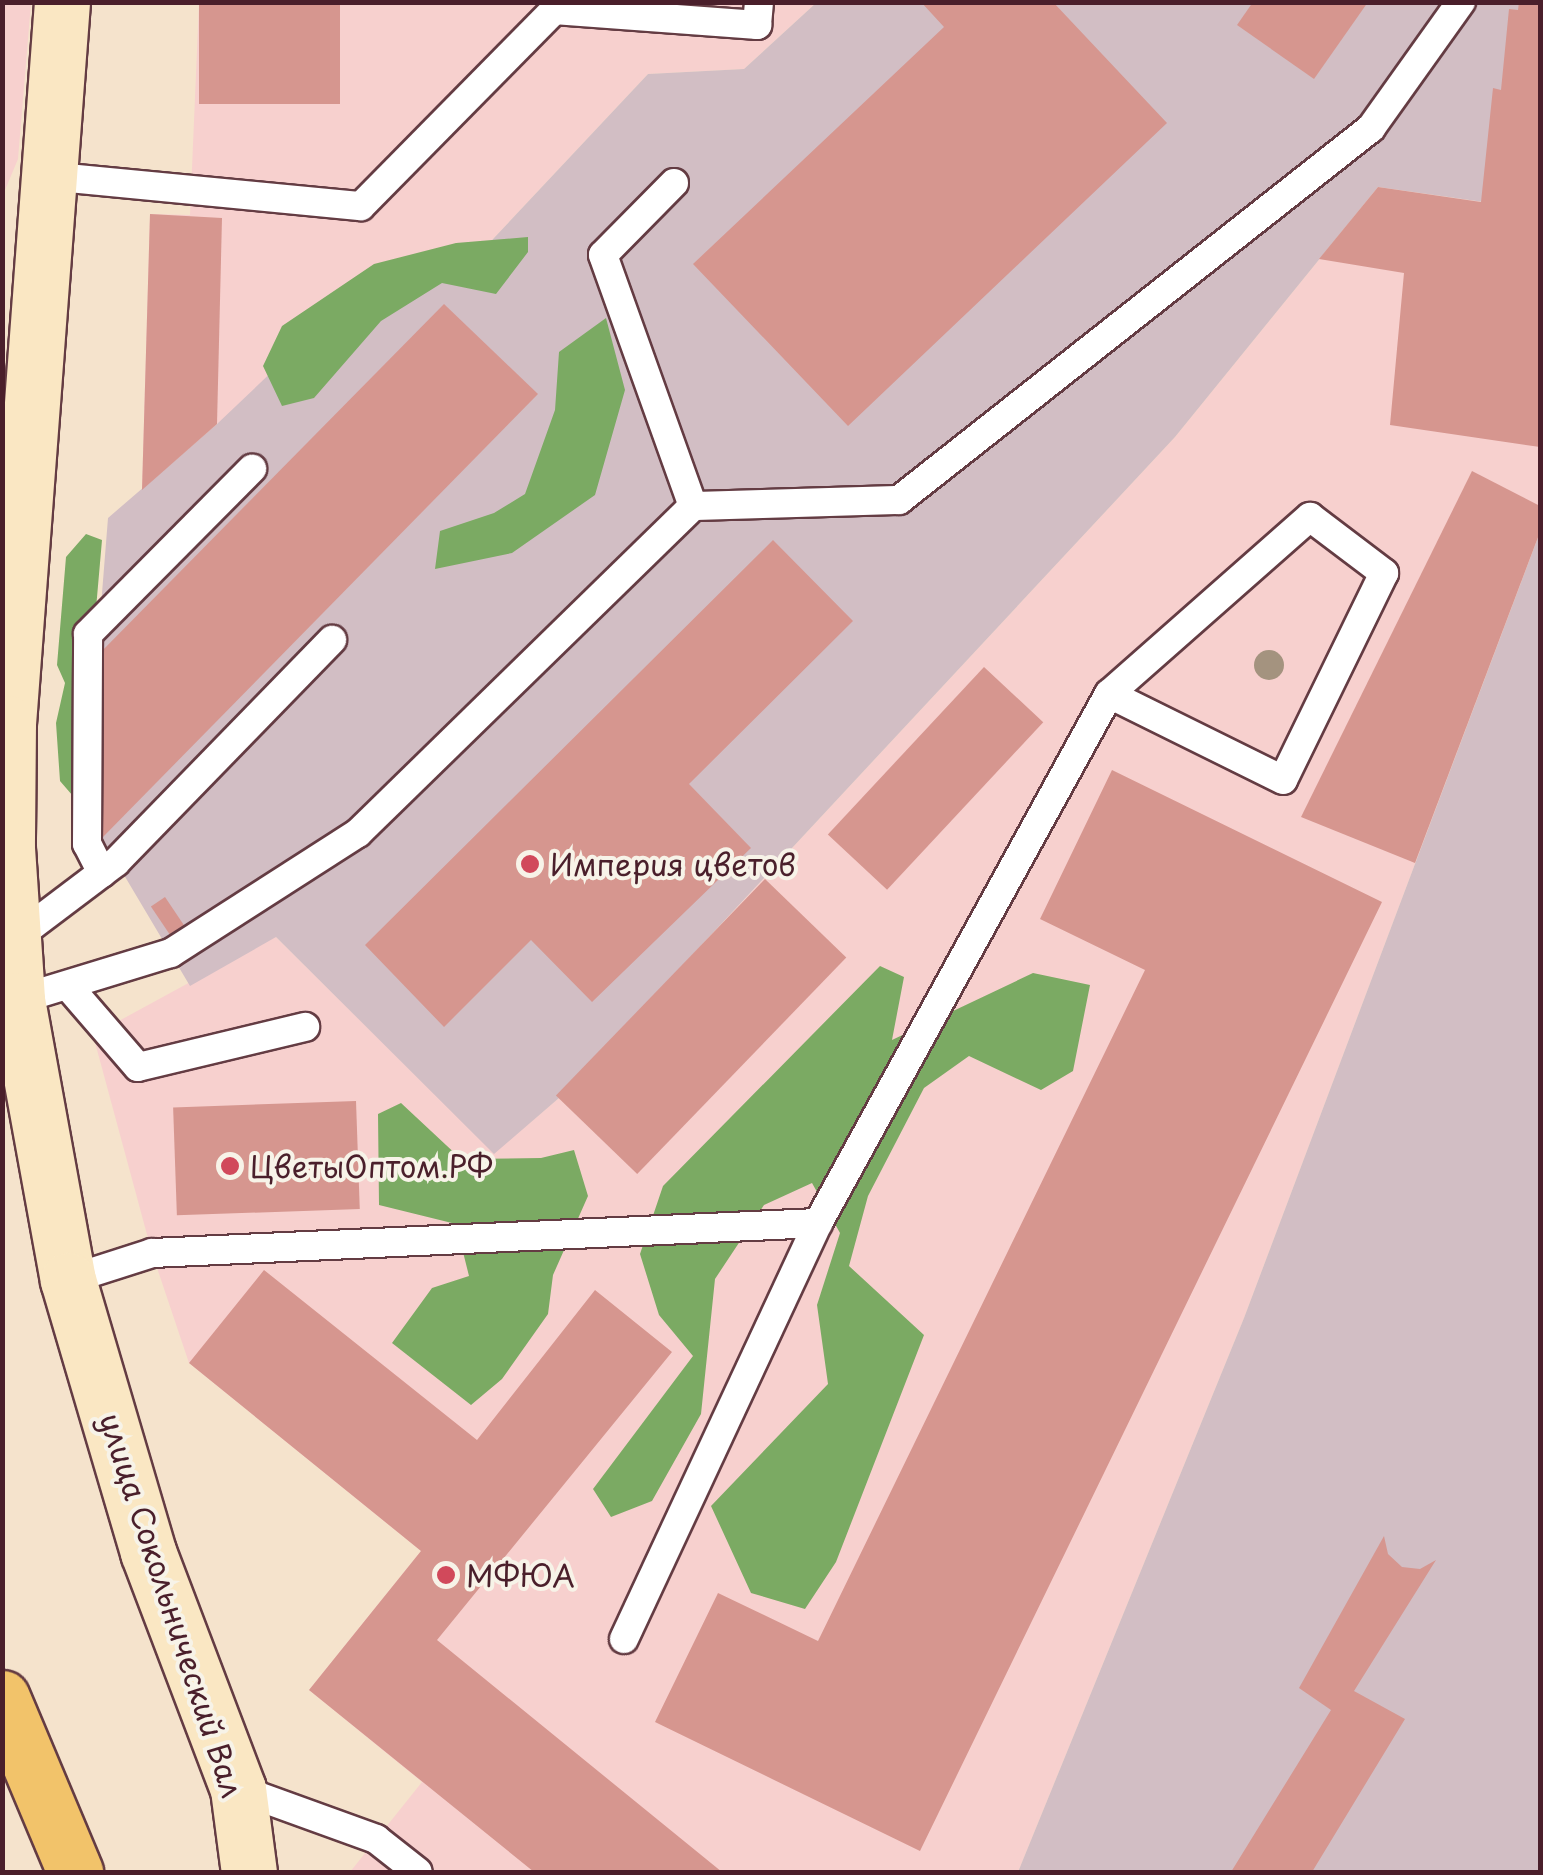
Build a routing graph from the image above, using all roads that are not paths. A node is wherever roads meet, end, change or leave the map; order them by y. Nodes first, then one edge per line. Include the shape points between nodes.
1 (62, 2) edge
2 (759, 2) edge
3 (1462, 2) edge
4 (47, 176) junction
5 (674, 183) dead end
6 (2, 242) edge
7 (2, 396) edge
8 (29, 448) junction
9 (252, 469) dead end
10 (694, 506) junction
11 (332, 640) dead end
12 (1109, 694) junction
13 (102, 873) junction
14 (13, 940) junction
15 (42, 993) junction
16 (304, 1027) dead end
17 (818, 1224) junction
18 (68, 1280) junction
19 (624, 1638) dead end
20 (2, 1698) edge
21 (238, 1789) junction
22 (75, 1872) edge
23 (249, 1872) edge
24 (418, 1872) edge

1 - 4 main road, улица Сокольнический Вал
2 - 4 lane via 757,25 554,10 361,206
3 - 10 lane via 1371,128 899,500
4 - 6 main road
4 - 8 main road, улица Сокольнический Вал
5 - 10 lane via 603,255
7 - 8 main road
8 - 14 main road, улица Сокольнический Вал via 8,724
9 - 13 lane via 88,634 87,844
10 - 15 lane via 358,833 170,954
11 - 13 lane
12 - 12 lane via 1310,517 1384,573 1283,780
12 - 17 lane
13 - 14 lane
14 - 15 main road, улица Сокольнический Вал
15 - 16 lane via 138,1067
15 - 18 main road, улица Сокольнический Вал
17 - 18 lane via 152,1253
17 - 19 lane
18 - 21 main road, улица Сокольнический Вал via 148,1552
20 - 22 main road
21 - 23 main road, улица Сокольнический Вал
21 - 24 lane via 376,1839

